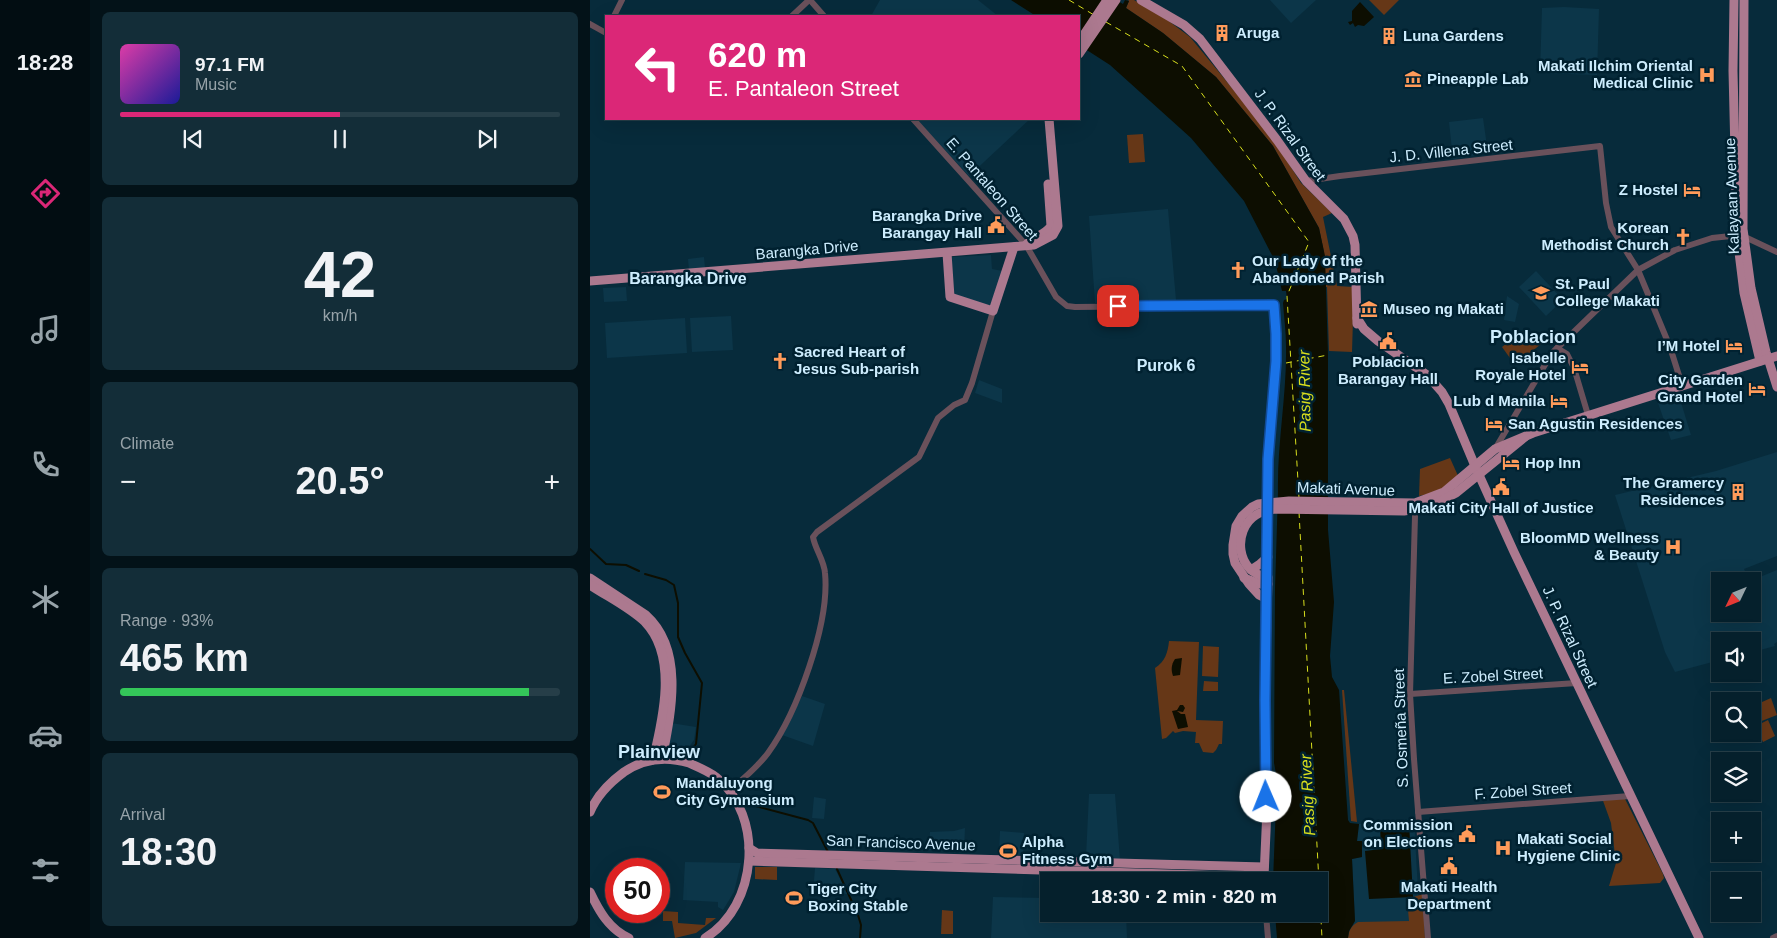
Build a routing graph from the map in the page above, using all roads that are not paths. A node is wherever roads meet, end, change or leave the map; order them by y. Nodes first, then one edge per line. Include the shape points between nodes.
1 (622, 0) edge
2 (810, 0) edge
3 (1107, 0) edge
4 (1116, 0) edge
5 (1141, 0) edge
6 (1734, 0) edge
7 (1744, 0) edge
8 (614, 15) edge
9 (793, 15) edge
10 (823, 15) edge
11 (590, 24) edge
12 (605, 32) edge
13 (1080, 40) edge
14 (1080, 53) edge
15 (914, 120) edge
16 (1043, 120) edge
17 (1048, 120) edge
18 (1306, 182) junction
19 (1741, 237) junction
20 (1026, 244) junction
21 (1014, 247) junction
22 (1777, 252) edge
23 (947, 253) junction
24 (1638, 270) junction
25 (590, 281) edge
26 (993, 311) junction
27 (1558, 348) junction
28 (1768, 358) edge
29 (1682, 386) junction
30 (1777, 387) edge
31 (1588, 415) junction
32 (1525, 437) junction
33 (1495, 450) junction
34 (1477, 470) junction
35 (1456, 492) junction
36 (1440, 497) junction
37 (1416, 498) dead end
38 (1415, 516) joint
39 (1268, 557) junction
40 (1245, 571) junction
41 (590, 578) edge
42 (1268, 580) junction
43 (590, 585) edge
44 (1267, 599) junction
45 (1577, 683) junction
46 (1410, 694) junction
47 (658, 759) junction
48 (729, 790) junction
49 (1630, 796) junction
50 (590, 812) edge
51 (1418, 812) junction
52 (749, 848) junction
53 (749, 861) junction
54 (1264, 867) junction
55 (1064, 872) edge
56 (1264, 872) edge
57 (590, 892) edge
58 (1267, 922) edge
59 (1777, 936) edge
60 (629, 938) edge
61 (705, 938) edge
62 (1268, 938) edge
63 (1428, 938) edge
64 (1698, 938) edge
65 (1773, 938) edge

1 - 8 street
2 - 9 street
2 - 10 street
3 - 13 main road
4 - 14 main road
5 - 18 main road, J. P. Rizal Street via 1200,39
6 - 19 main road, Kalayaan Avenue via 1733,71
7 - 19 main road, Kalayaan Avenue
11 - 12 street
15 - 20 street, E. Pantaleon Street
16 - 20 main road, Barangka Drive via 1052,224 1049,230
17 - 20 main road, Barangka Drive via 1058,226 1051,237 1034,245
18 - 24 street, J. D. Villena Street via 1600,146 1611,227
18 - 34 main road, J. P. Rizal Street via 1344,219 1353,236 1357,325 1361,333 1427,375 1442,392
19 - 22 street
19 - 24 street via 1712,238 1688,245
19 - 28 main road, Kalayaan Avenue
20 - 21 main road, Barangka Drive
20 - 39 street, E. Pantaleon Street via 1056,298 1067,306 1274,305 1276,352 1268,459
21 - 23 main road, Barangka Drive
21 - 26 main road
23 - 25 main road, Barangka Drive
23 - 26 main road via 950,296
24 - 27 street
24 - 29 street
26 - 48 street via 965,400 938,418 919,458 813,537 826,580 821,621 810,663 791,712 768,752
27 - 31 street via 1567,354 1574,368
27 - 33 street
28 - 29 main road, Makati Avenue
28 - 30 main road, Kalayaan Avenue
29 - 31 main road, Makati Avenue
31 - 32 main road, Makati Avenue
32 - 33 main road, Makati Avenue
32 - 34 main road, Makati Avenue
33 - 34 main road, Makati Avenue
34 - 35 main road, Makati Avenue
34 - 36 main road, Makati Avenue
34 - 45 main road, J. P. Rizal Street
35 - 36 main road, Makati Avenue
35 - 38 main road via 1443,506
36 - 37 main road via 1435,492
36 - 40 main road, Makati Avenue via 1403,504 1289,501 1258,504 1246,511 1236,526 1235,563
38 - 46 street, S. Osmeña Street
39 - 40 main road
39 - 42 street
40 - 42 main road
40 - 44 main road via 1254,590
41 - 47 main road via 646,615 666,643 672,706
42 - 44 main road
43 - 47 main road via 639,617 656,637 665,683
44 - 54 main road
45 - 46 street, E. Zobel Street
45 - 49 main road, J. P. Rizal Street
46 - 51 street, S. Osmeña Street
47 - 48 main road via 681,761 701,768
47 - 50 main road via 631,767 617,777 601,792
48 - 52 main road via 745,822
49 - 51 street, F. Zobel Street
49 - 64 main road, J. P. Rizal Street
51 - 63 street, S. Osmeña Street
52 - 53 main road
52 - 54 main road, San Francisco Avenue via 766,853
53 - 55 main road, San Francisco Avenue
53 - 61 main road via 735,906 720,927
54 - 56 main road
57 - 60 main road via 605,918
58 - 62 street
59 - 65 street

